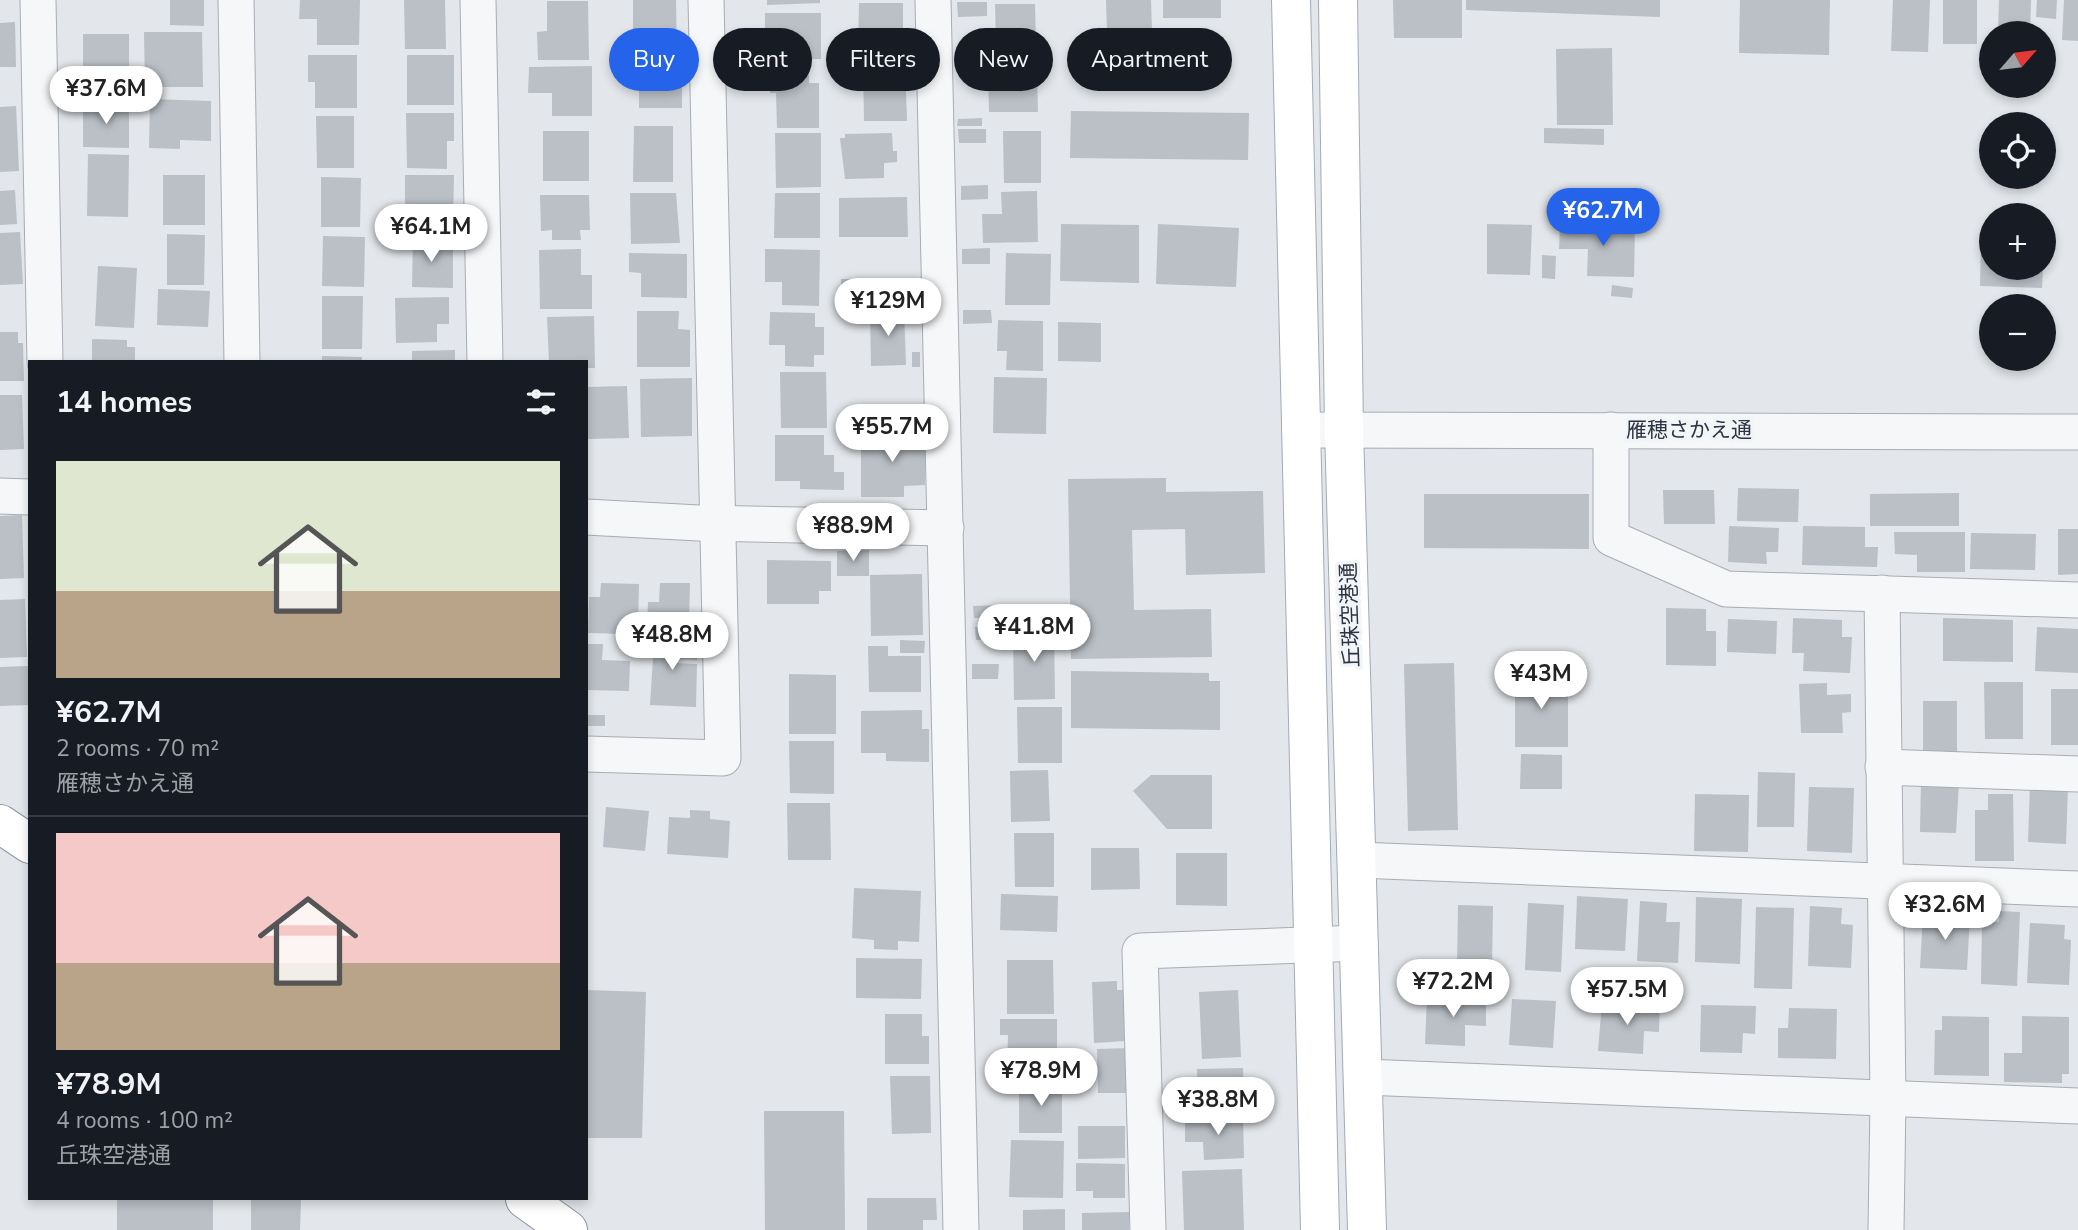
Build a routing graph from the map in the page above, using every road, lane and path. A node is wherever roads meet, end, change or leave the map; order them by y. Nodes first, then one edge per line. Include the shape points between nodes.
1 (37, 0) edge
2 (236, 0) edge
3 (478, 0) edge
4 (706, 0) edge
5 (933, 0) edge
6 (1291, 0) edge
7 (1338, 0) edge
8 (45, 360) edge
9 (243, 360) edge
10 (485, 360) edge
11 (1344, 429) junction
12 (1611, 429) junction
13 (1300, 430) junction
14 (2078, 432) edge
15 (0, 496) edge
16 (28, 497) edge
17 (588, 517) edge
18 (718, 524) junction
19 (946, 528) junction
20 (1882, 593) junction
21 (2078, 600) edge
22 (588, 754) edge
23 (1883, 767) junction
24 (2078, 774) edge
25 (0, 824) edge
26 (28, 843) edge
27 (1358, 860) junction
28 (1885, 883) junction
29 (2078, 889) edge
30 (1360, 943) junction
31 (1315, 944) junction
32 (1364, 1077) junction
33 (1888, 1100) junction
34 (2078, 1106) edge
35 (526, 1200) edge
36 (568, 1230) edge
37 (961, 1230) edge
38 (1148, 1230) edge
39 (1321, 1230) edge
40 (1367, 1230) edge
41 (1886, 1230) edge

1 - 8 street
2 - 9 street
3 - 10 street
4 - 18 street
5 - 19 street
6 - 13 main road
7 - 11 main road, 丘珠空港通
11 - 12 street, 雁穂さかえ通
11 - 13 street, 雁穂さかえ通
11 - 27 main road, 丘珠空港通
12 - 14 street, 雁穂さかえ通
12 - 20 street via 1611,538 1726,589
13 - 31 main road
15 - 16 street
17 - 18 street
18 - 19 street
18 - 22 street via 723,758
19 - 37 street
20 - 21 street
20 - 23 street
23 - 24 street
23 - 28 street
25 - 26 main road
27 - 28 street
27 - 30 main road, 丘珠空港通
28 - 29 street
28 - 33 street
30 - 31 street
30 - 32 main road, 丘珠空港通
31 - 38 street via 1140,951
31 - 39 main road
32 - 33 street
32 - 40 main road, 丘珠空港通
33 - 34 street
33 - 41 street
35 - 36 main road

